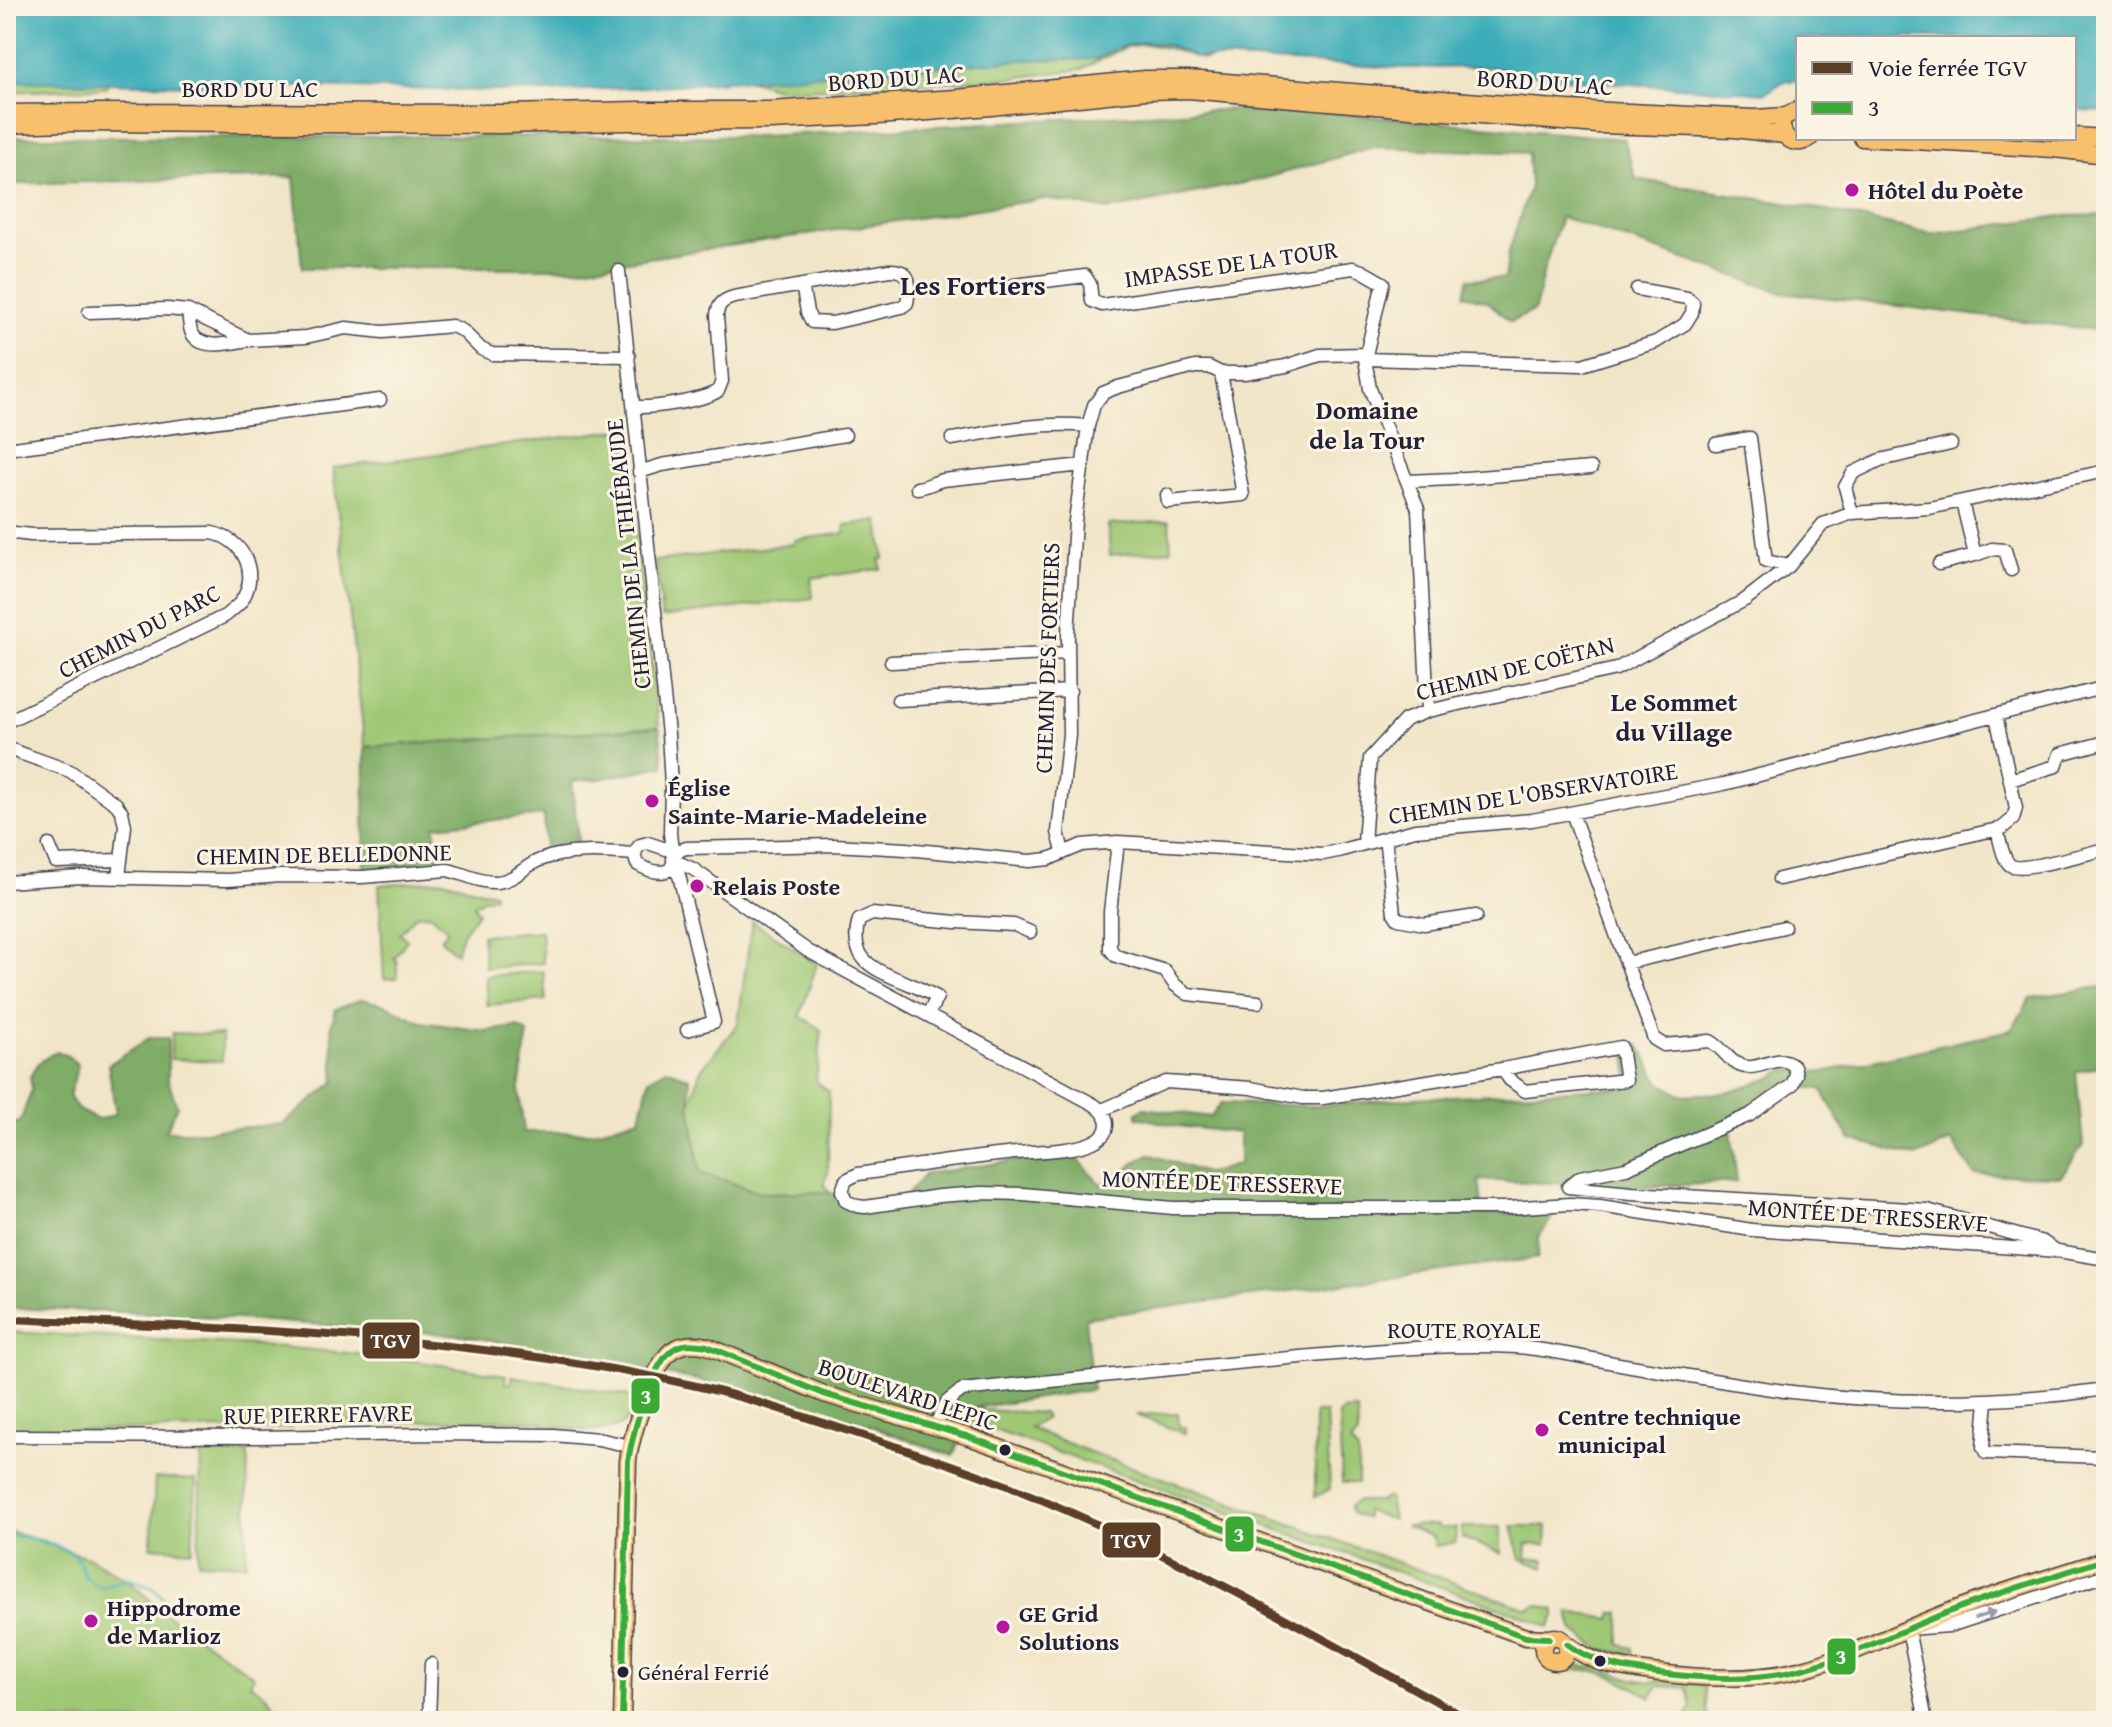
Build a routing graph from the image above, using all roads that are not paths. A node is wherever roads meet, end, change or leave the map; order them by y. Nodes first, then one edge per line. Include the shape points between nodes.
1 (1219, 87) junction
2 (6, 113) edge
3 (1792, 113) edge
4 (6, 125) edge
5 (1784, 135) junction
6 (2076, 136) edge
7 (2106, 138) edge
8 (1805, 140) edge
9 (1898, 140) edge
10 (2106, 155) edge
11 (619, 271) dead end
12 (802, 285) junction
13 (1014, 285) dead end
14 (1637, 289) dead end
15 (188, 311) junction
16 (89, 312) dead end
17 (248, 340) junction
18 (629, 356) junction
19 (1366, 356) junction
20 (1221, 373) junction
21 (380, 400) dead end
22 (635, 407) junction
23 (1088, 426) junction
24 (845, 435) dead end
25 (952, 439) dead end
26 (1716, 444) dead end
27 (1951, 444) dead end
28 (6, 449) edge
29 (1083, 465) junction
30 (1591, 468) dead end
31 (2106, 471) edge
32 (639, 472) junction
33 (1407, 481) junction
34 (917, 488) dead end
35 (1167, 495) dead end
36 (1962, 502) junction
37 (1852, 513) junction
38 (6, 532) edge
39 (1975, 555) junction
40 (1939, 564) dead end
41 (1789, 566) junction
42 (2011, 570) dead end
43 (1068, 653) junction
44 (891, 662) dead end
45 (2106, 687) edge
46 (1070, 691) junction
47 (898, 700) dead end
48 (1428, 711) junction
49 (1996, 716) junction
50 (6, 722) edge
51 (2102, 743) dead end
52 (6, 748) edge
53 (2010, 780) junction
54 (1572, 813) junction
55 (1997, 830) junction
56 (1385, 838) junction
57 (1118, 842) junction
58 (1364, 844) junction
59 (49, 845) dead end
60 (2102, 850) dead end
61 (1063, 852) junction
62 (635, 854) junction
63 (670, 856) junction
64 (121, 860) junction
65 (119, 877) junction
66 (1779, 879) dead end
67 (6, 882) edge
68 (1476, 916) dead end
69 (1784, 927) dead end
70 (1030, 932) dead end
71 (1626, 963) junction
72 (1258, 1002) dead end
73 (928, 1015) junction
74 (687, 1030) dead end
75 (1502, 1069) junction
76 (1102, 1110) junction
77 (1568, 1187) junction
78 (1655, 1214) junction
79 (2058, 1251) junction
80 (2106, 1259) edge
81 (2106, 1389) edge
82 (1987, 1401) junction
83 (935, 1426) junction
84 (6, 1436) edge
85 (630, 1446) junction
86 (2106, 1457) edge
87 (2106, 1559) edge
88 (2106, 1575) edge
89 (1908, 1629) junction
90 (431, 1664) dead end
91 (429, 1721) edge
92 (622, 1721) edge
93 (1926, 1721) edge

1 - 2 main road, BORD DU LAC via 1145,79 769,110
1 - 3 main road, BORD DU LAC via 1754,118
1 - 4 main road, BORD DU LAC via 759,122
1 - 5 main road, BORD DU LAC via 1597,125
3 - 5 main road via 1782,125
5 - 8 main road, BORD DU LAC via 1798,143
6 - 7 main road
9 - 10 main road
11 - 18 street, CHEMIN DE LA THIÉBAUDE
12 - 12 street via 896,270 909,282 902,307 832,323 812,322
12 - 22 street via 720,304 718,391
13 - 19 street, IMPASSE DE LA TOUR via 1085,276 1092,301 1102,305 1353,268 1383,283
14 - 19 street, CHEMIN DES FORTIERS via 1687,298 1693,303 1692,313 1685,324 1656,342 1582,365
15 - 16 street
15 - 17 street
15 - 17 street via 191,330 203,343
17 - 18 street via 306,337 346,328 383,332 452,326 492,354
18 - 22 street, CHEMIN DE LA THIÉBAUDE
19 - 20 street, CHEMIN DES FORTIERS via 1320,355 1286,366
19 - 33 street via 1370,389
20 - 23 street, CHEMIN DES FORTIERS via 1195,367 1118,387 1103,393
20 - 35 street via 1243,495 1168,502
21 - 28 street
22 - 32 street, CHEMIN DE LA THIÉBAUDE
23 - 25 street via 1032,426
23 - 29 street, CHEMIN DES FORTIERS
24 - 32 street
26 - 41 street via 1750,438 1766,561
27 - 37 street via 1880,460 1853,473 1845,487
29 - 34 street via 943,480
29 - 43 street, CHEMIN DES FORTIERS
30 - 33 street
31 - 36 street, CHEMIN DE COËTAN
32 - 63 street, CHEMIN DE LA THIÉBAUDE via 668,734
33 - 48 street via 1418,509
36 - 37 street, CHEMIN DE COËTAN
36 - 39 street
37 - 41 street, CHEMIN DE COËTAN via 1823,524
38 - 50 street, CHEMIN DU PARC via 212,533 237,546 249,572 240,603 225,616
39 - 40 street
39 - 42 street via 2005,550
41 - 48 street, CHEMIN DE COËTAN via 1745,600 1616,669
43 - 44 street
43 - 46 street, CHEMIN DES FORTIERS
45 - 49 street, CHEMIN DE L'OBSERVATOIRE
46 - 47 street
46 - 61 street, CHEMIN DES FORTIERS via 1058,832
48 - 58 street, CHEMIN DE COËTAN via 1405,720 1370,758
49 - 53 street
49 - 54 street, CHEMIN DE L'OBSERVATOIRE via 1762,775
51 - 53 street via 2060,754 2056,766
52 - 64 street via 70,771 116,804 124,818
53 - 55 street via 2015,815
54 - 56 street, CHEMIN DE L'OBSERVATOIRE
54 - 71 street
55 - 60 street via 2005,858 2016,868
55 - 66 street
56 - 58 street, CHEMIN DE L'OBSERVATOIRE
56 - 68 street via 1398,919 1424,924
57 - 58 street, CHEMIN DE L'OBSERVATOIRE via 1323,854
57 - 61 street, CHEMIN DE L'OBSERVATOIRE
57 - 72 street via 1110,912 1110,949 1116,956 1165,971 1188,994
59 - 64 street via 56,862
61 - 63 street, CHEMIN DE L'OBSERVATOIRE via 1030,861 816,845 686,848
62 - 63 street via 644,844
62 - 63 street via 637,864 654,872 665,872
62 - 65 street, CHEMIN DE BELLEDONNE via 602,851 547,858 499,882 447,870 228,880
63 - 73 street via 808,951
63 - 74 street via 714,1022
64 - 65 street
65 - 67 street, CHEMIN DE BELLEDONNE
69 - 71 street
70 - 73 street via 1014,925 872,914 859,920 857,946 863,958 937,997
71 - 77 street via 1658,1042 1710,1041 1741,1066 1787,1060 1794,1066 1795,1081 1750,1115 1626,1168 1580,1177
73 - 76 street
75 - 75 street via 1621,1047 1626,1080 1525,1091
75 - 76 street via 1323,1098 1166,1082
76 - 78 street, MONTÉE DE TRESSERVE via 1106,1129 1085,1145 858,1174 843,1185 844,1197 865,1207 981,1193 1173,1208 1570,1204
77 - 78 street via 1575,1196 1656,1208
77 - 79 street via 1927,1210 2043,1242
78 - 79 street, MONTÉE DE TRESSERVE via 1752,1230
79 - 80 street, MONTÉE DE TRESSERVE
81 - 82 street, ROUTE ROYALE
82 - 83 street, ROUTE ROYALE via 1800,1393 1556,1351 1468,1346 962,1390 947,1402
82 - 86 street via 1986,1453
83 - 85 main road, BOULEVARD LEPIC via 824,1394 696,1344 679,1347 664,1359
83 - 89 main road, BOULEVARD LEPIC via 1546,1646 1559,1637 1564,1652 1623,1668 1717,1678 1765,1675 1818,1664
84 - 85 street, RUE PIERRE FAVRE via 553,1435
85 - 92 main road, BOULEVARD LEPIC
87 - 89 main road
89 -> 88 street via 1949,1626
89 - 93 street
90 - 91 street

